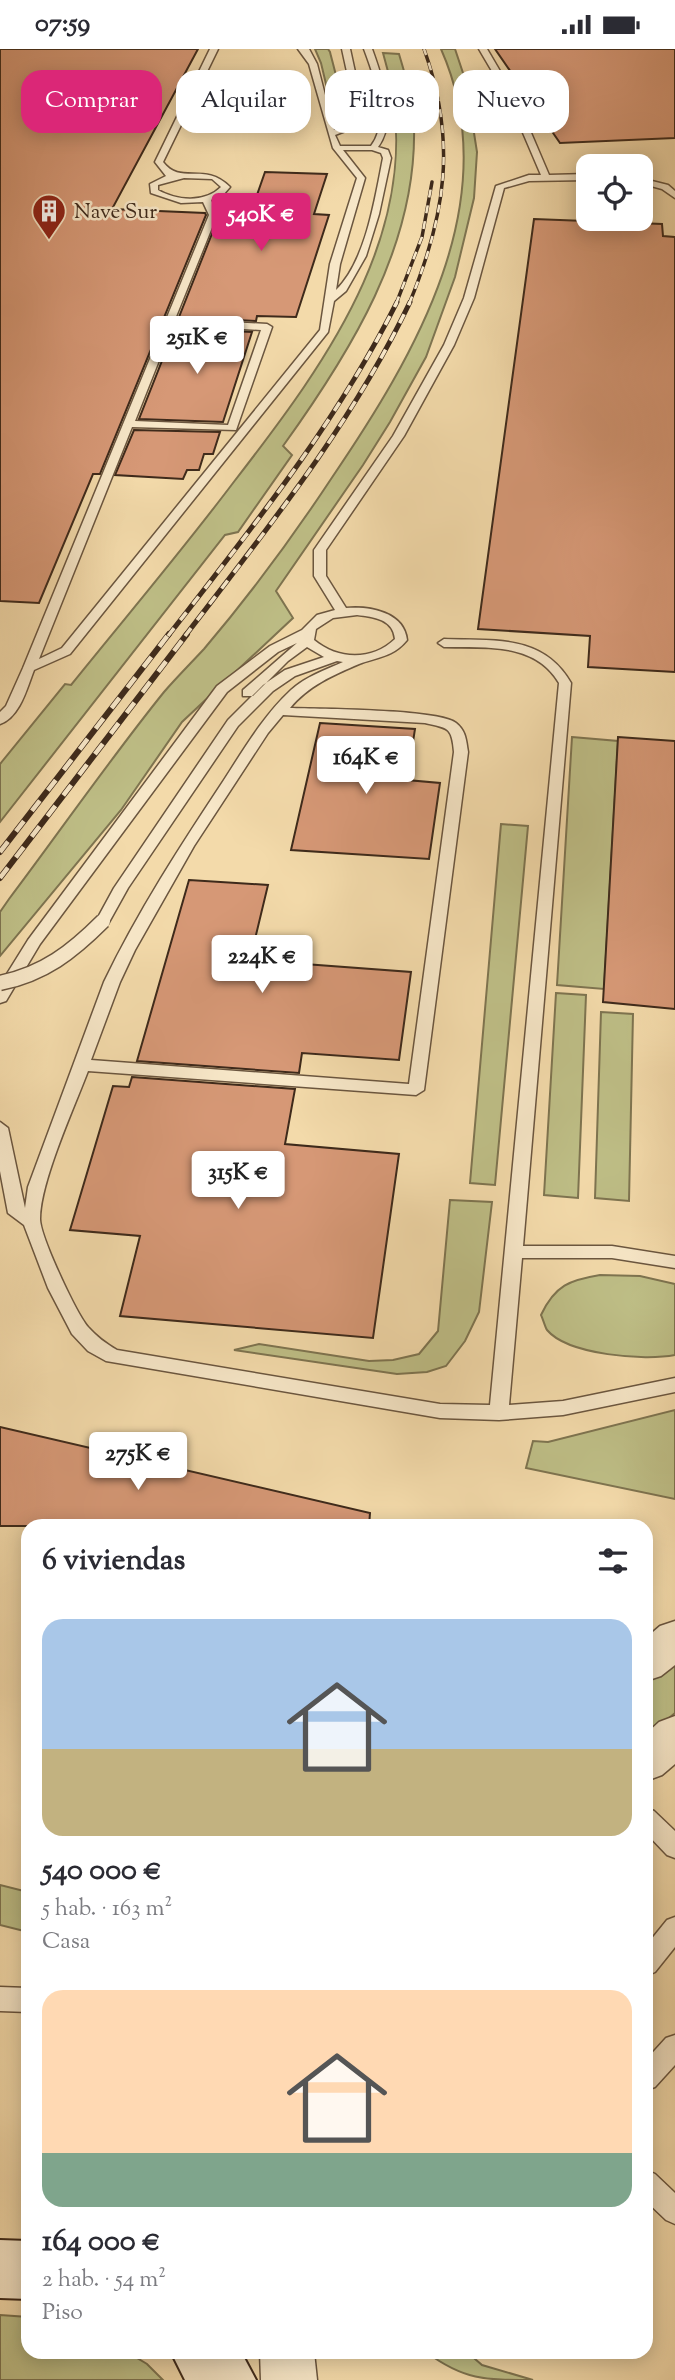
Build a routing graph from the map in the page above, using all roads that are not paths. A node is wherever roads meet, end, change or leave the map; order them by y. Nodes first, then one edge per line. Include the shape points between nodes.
1 (214, 49) edge
2 (302, 49) edge
3 (346, 49) edge
4 (368, 49) edge
5 (483, 49) edge
6 (331, 134) junction
7 (337, 148) junction
8 (373, 148) junction
9 (174, 176) junction
10 (546, 177) junction
11 (576, 177) edge
12 (653, 184) edge
13 (675, 195) edge
14 (206, 198) junction
15 (330, 300) junction
16 (168, 322) junction
17 (129, 424) junction
18 (343, 612) junction
19 (308, 637) junction
20 (444, 643) dead end
21 (337, 657) junction
22 (361, 659) junction
23 (29, 669) junction
24 (281, 711) junction
25 (0, 720) edge
26 (233, 723) junction
27 (0, 983) edge
28 (0, 998) edge
29 (82, 1065) junction
30 (0, 1128) edge
31 (30, 1221) junction
32 (513, 1252) junction
33 (675, 1262) edge
34 (675, 1385) edge
35 (499, 1413) junction
36 (675, 1639) edge
37 (653, 1657) edge
38 (653, 1825) edge
39 (675, 1847) edge
40 (675, 1928) edge
41 (653, 1955) edge
42 (0, 1999) edge
43 (21, 2000) edge
44 (675, 2047) edge
45 (653, 2071) edge
46 (653, 2190) edge
47 (675, 2211) edge
48 (207, 2359) edge
49 (288, 2359) edge
50 (225, 2380) edge
51 (289, 2380) edge

1 - 9 lane via 159,162
2 - 6 lane via 313,64
3 - 6 lane via 362,123
4 - 8 lane via 377,73 384,124
5 - 10 lane via 513,100
6 - 7 lane
7 - 8 lane
7 - 15 lane via 361,179 335,264
8 - 15 lane via 385,152 387,158 379,207 363,253 340,294
9 - 14 lane via 204,176 225,183 225,190
9 - 14 lane via 154,184 154,191 175,199
10 - 11 lane
10 - 18 lane via 500,185 465,310 438,370 320,550 317,566
12 - 13 lane
14 - 16 lane via 213,215
15 - 23 lane via 325,330 66,651
16 - 17 lane
16 - 17 lane via 267,327 232,428
17 - 23 lane
18 - 19 lane via 318,620
18 - 22 lane via 386,617 401,632 395,648
19 - 21 lane via 324,653
19 - 26 lane via 257,682 238,705
19 - 28 lane via 274,649 222,689 41,932
20 - 32 lane via 519,647 540,653 561,672 565,683
21 - 22 lane
21 - 26 lane via 290,673
22 - 24 lane via 296,692
23 - 25 lane via 12,707
24 - 29 lane via 187,846 127,950
24 - 29 lane via 425,719 450,724 459,734 461,752 416,1090
26 - 27 lane, bridge via 103,921 71,955 27,979
29 - 31 lane via 37,1187
30 - 31 lane via 17,1213
31 - 35 lane via 79,1329 113,1356 440,1411
32 - 33 lane via 612,1252
32 - 35 lane
34 - 35 lane via 563,1408
36 - 37 street
38 - 39 lane
40 - 41 lane
42 - 43 lane
44 - 45 lane
46 - 47 lane
48 - 50 main road
49 - 51 street

